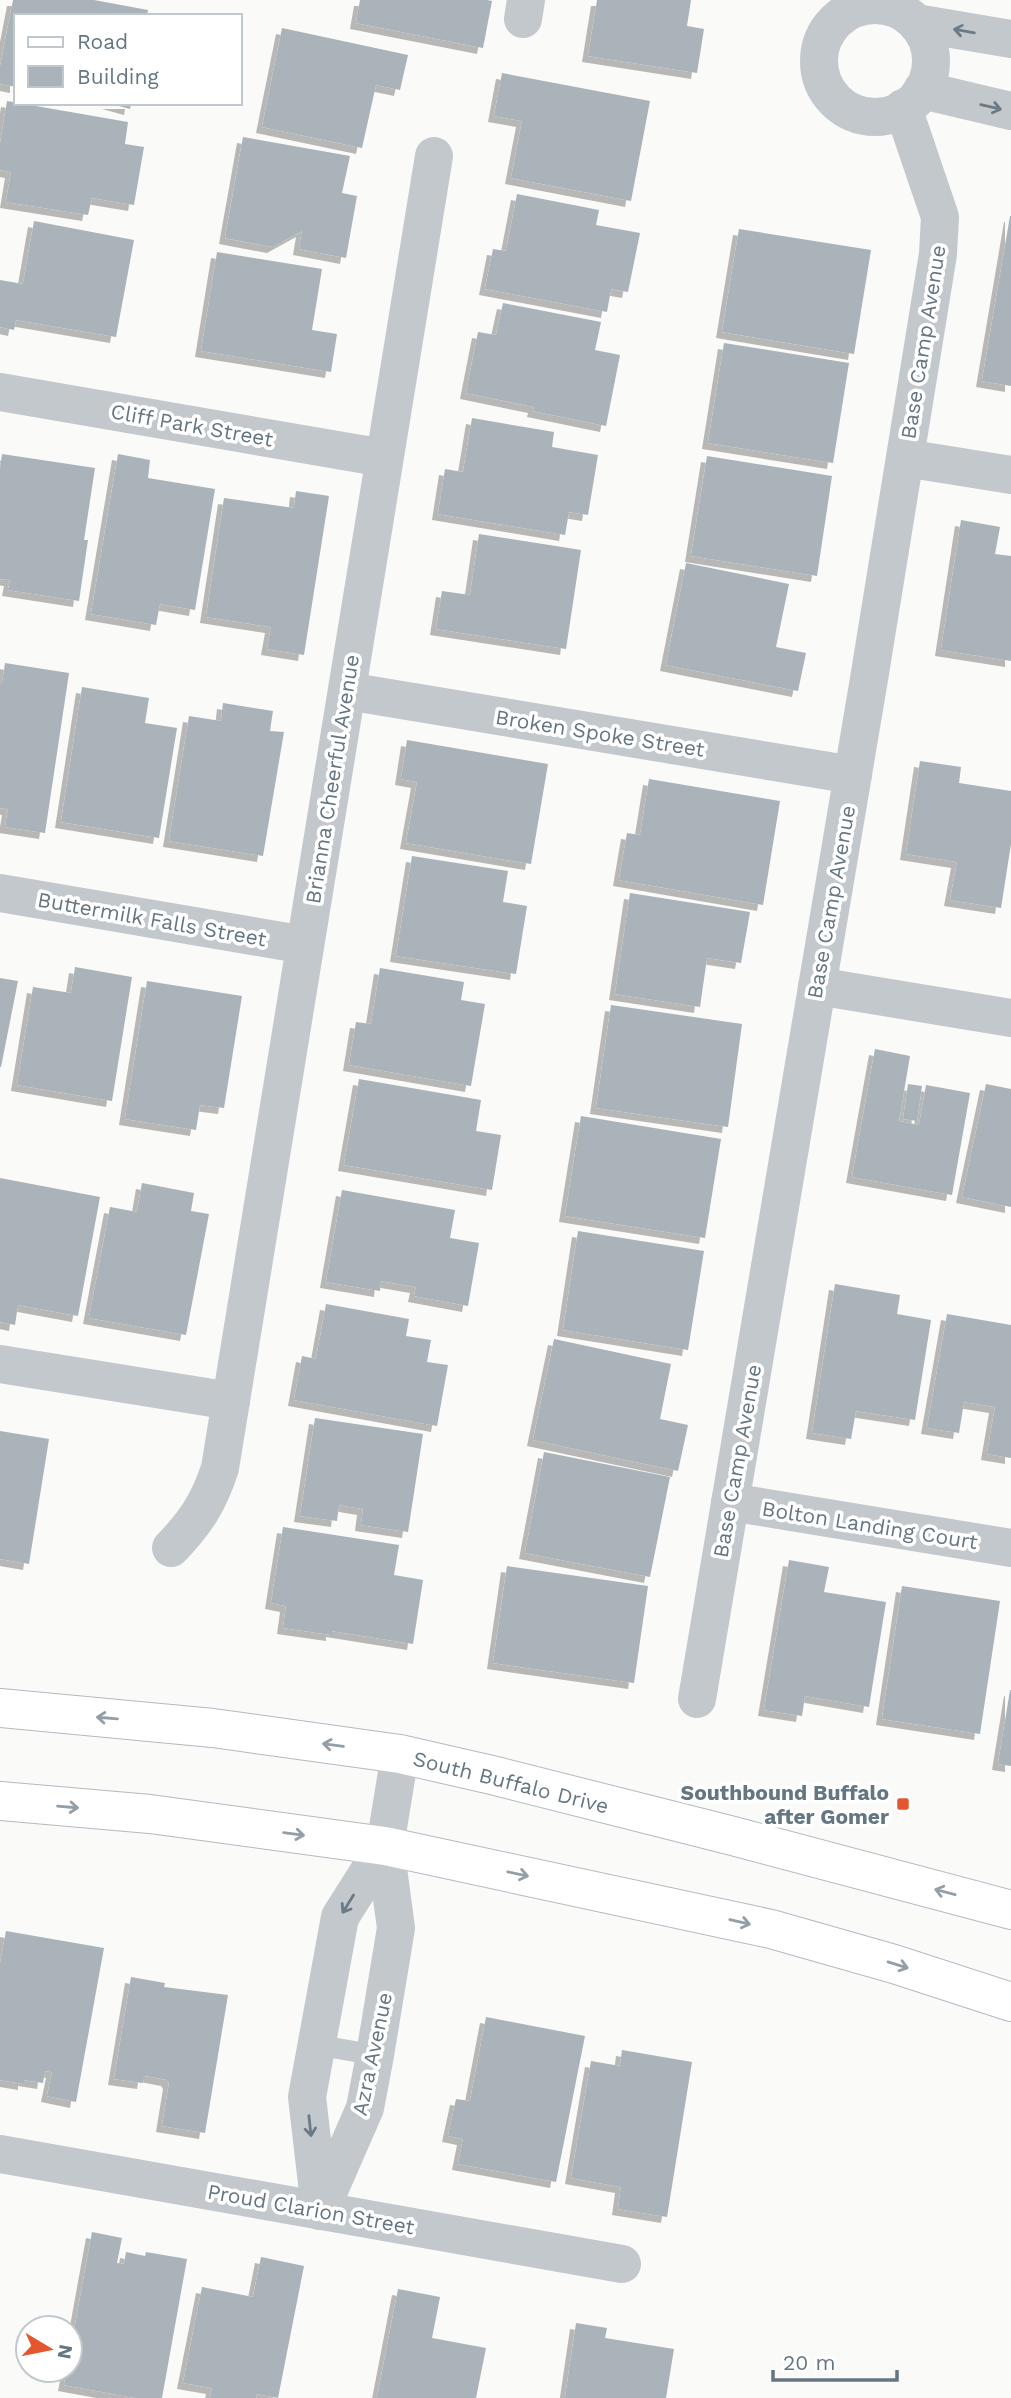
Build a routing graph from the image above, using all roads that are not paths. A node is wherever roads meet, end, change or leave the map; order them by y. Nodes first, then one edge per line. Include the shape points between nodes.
1 (866, 2) edge
2 (916, 23) junction
3 (1011, 39) edge
4 (913, 99) junction
5 (1011, 111) edge
6 (434, 156) dead end
7 (0, 392) edge
8 (384, 458) junction
9 (905, 458) junction
10 (1011, 475) edge
11 (347, 691) junction
12 (853, 775) junction
13 (0, 893) edge
14 (305, 945) junction
15 (817, 986) junction
16 (1011, 1018) edge
17 (0, 1364) edge
18 (231, 1401) junction
19 (730, 1502) junction
20 (171, 1548) dead end
21 (1011, 1548) edge
22 (697, 1699) dead end
23 (0, 1708) edge
24 (400, 1755) junction
25 (0, 1801) edge
26 (385, 1846) junction
27 (1011, 1910) edge
28 (1011, 2001) edge
29 (317, 2045) junction
30 (374, 2055) junction
31 (0, 2154) edge
32 (320, 2211) junction
33 (622, 2264) dead end

1 - 2 street via 902,11
1 - 4 street via 849,10 824,37 820,74 828,91 840,106 876,117 894,114
3 -> 2 street
2 - 4 street via 931,55 930,74
4 -> 5 street
4 - 9 street, Base Camp Avenue via 940,218
6 - 8 street, Brianna Cheerful Avenue
7 - 8 street, Cliff Park Street
8 - 11 street, Brianna Cheerful Avenue
9 - 10 street
9 - 12 street, Base Camp Avenue
11 - 12 street, Broken Spoke Street
11 - 14 street, Brianna Cheerful Avenue
12 - 15 street, Base Camp Avenue
13 - 14 street, Buttermilk Falls Street
14 - 18 street, Brianna Cheerful Avenue
15 - 16 street
15 - 19 street, Base Camp Avenue
17 - 18 street
18 - 20 street, Brianna Cheerful Avenue via 212,1494 193,1526
19 - 21 street, Bolton Landing Court
19 - 22 street, Base Camp Avenue
24 -> 23 main road, South Buffalo Drive via 213,1728
24 - 26 street, Azra Avenue
27 -> 24 main road, South Buffalo Drive
25 -> 26 main road via 150,1815
26 -> 28 main road via 771,1928
26 -> 29 street, Azra Avenue via 340,1917
26 - 30 street, Azra Avenue via 396,1928
29 - 30 lane
29 -> 32 street, Azra Avenue via 307,2097
30 - 32 street, Azra Avenue via 365,2108
31 - 32 street, Proud Clarion Street
32 - 33 street, Proud Clarion Street

